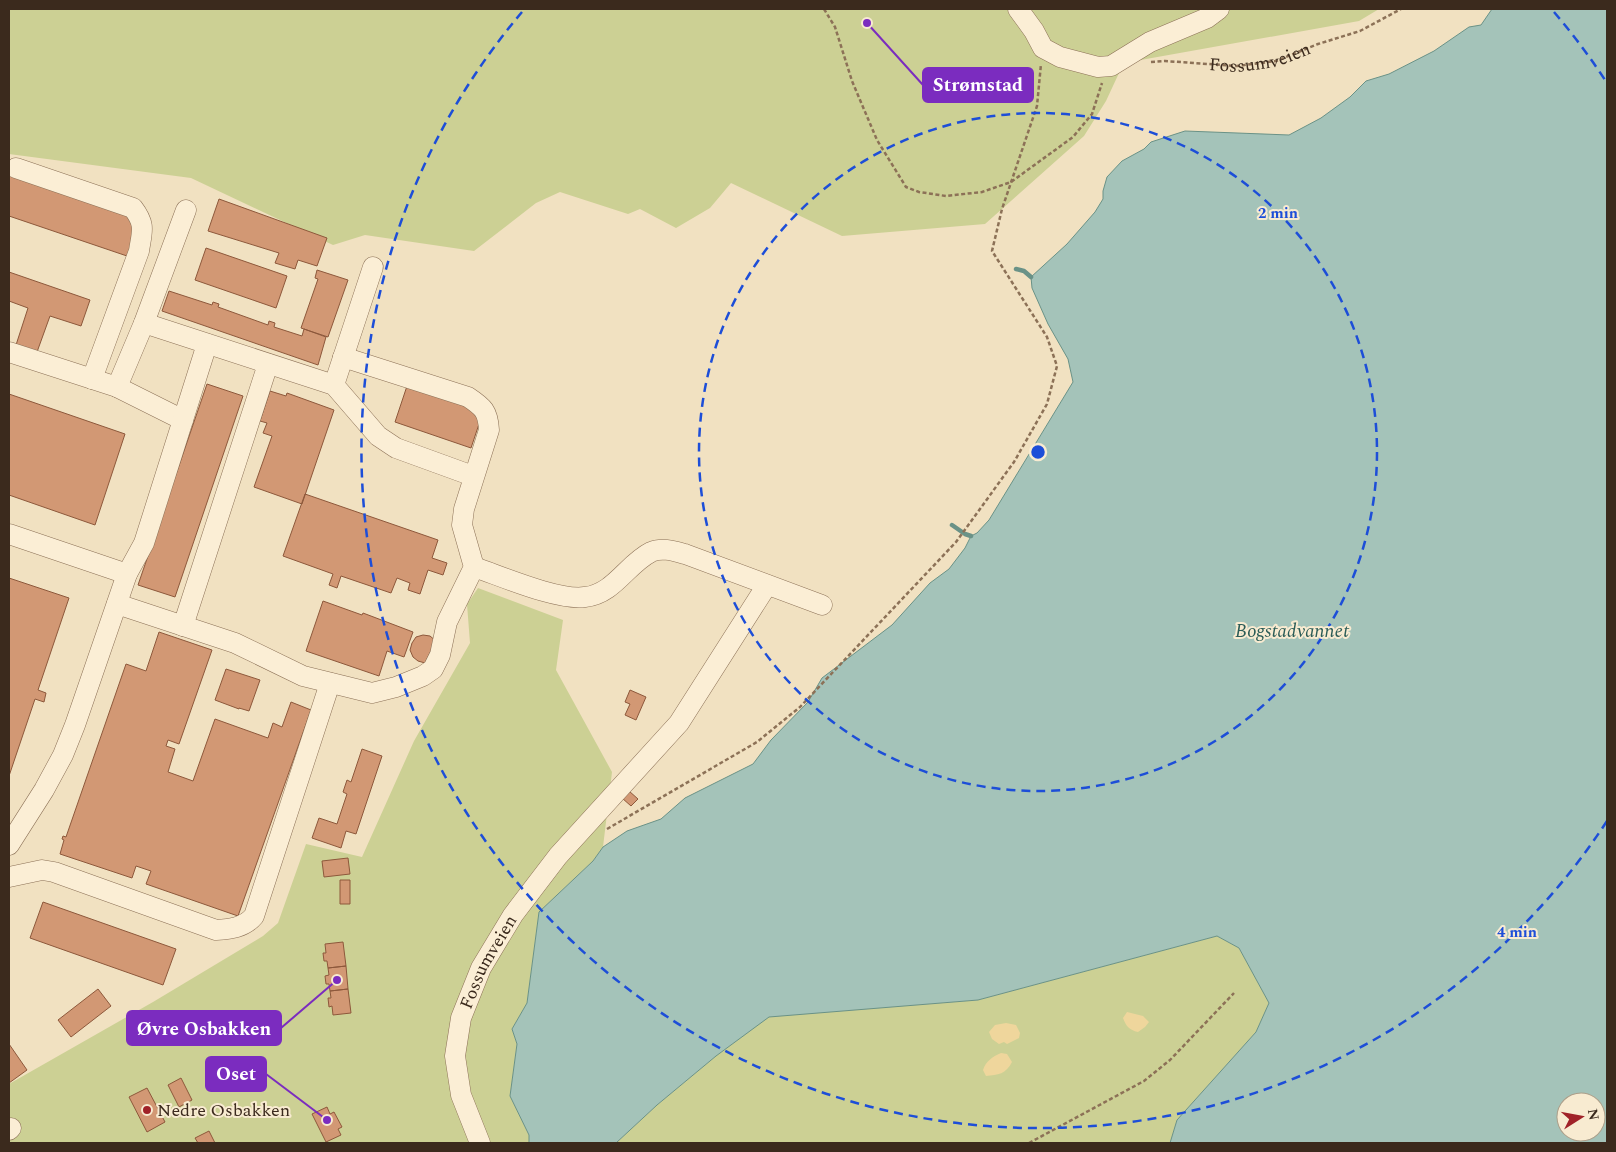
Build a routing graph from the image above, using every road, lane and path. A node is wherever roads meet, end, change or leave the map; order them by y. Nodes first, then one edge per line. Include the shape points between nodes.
1 (824, 9) edge
2 (1018, 9) edge
3 (1219, 9) edge
4 (1400, 9) edge
5 (1043, 48) junction
6 (1147, 62) dead end
7 (1111, 66) junction
8 (16, 168) dead end
9 (1010, 182) junction
10 (186, 210) dead end
11 (373, 267) dead end
12 (144, 324) junction
13 (207, 344) junction
14 (9, 352) edge
15 (343, 357) junction
16 (268, 364) junction
17 (92, 378) junction
18 (334, 386) junction
19 (117, 387) junction
20 (183, 420) junction
21 (473, 476) junction
22 (9, 534) edge
23 (474, 567) junction
24 (127, 574) junction
25 (767, 585) junction
26 (117, 604) junction
27 (822, 604) dead end
28 (183, 626) junction
29 (330, 683) junction
30 (601, 832) dead end
31 (9, 845) edge
32 (9, 877) edge
33 (1234, 994) dead end
34 (480, 1143) edge
35 (1030, 1143) edge

1 - 9 path via 835,27 852,82 877,140 906,187 946,196 982,192
2 - 5 street
3 - 7 street via 1207,18 1150,42
4 - 6 path, Fossumveien via 1360,31 1276,61 1237,66
5 - 7 street via 1087,65
5 - 9 path via 1037,106
7 - 9 path via 1103,79 1092,114 1073,137
8 - 17 street via 133,208 141,219 139,250
9 - 30 path via 992,251 1047,338 1057,366 1047,404 1014,462 956,542 800,707 757,742
10 - 12 street
11 - 15 street
12 - 13 street
12 - 19 street
13 - 16 street
13 - 20 street
14 - 17 street
15 - 18 street
15 - 21 street via 468,397 482,406 489,430
16 - 18 street
16 - 28 street
17 - 19 street
18 - 21 street via 378,436 396,448
19 - 20 street
20 - 24 street via 144,543
21 - 23 street via 462,525
22 - 24 street
23 - 25 street via 549,592 573,598 586,597 606,590 652,552 668,550
23 - 29 street via 447,622 433,669 423,676 372,694
24 - 26 street
25 - 27 street
25 - 34 street, Fossumveien via 679,723 558,856 513,914 481,968 461,1018 455,1056 461,1095
26 - 28 street
26 - 31 street via 63,755
28 - 29 street via 235,643 303,676
29 - 32 street via 254,916 249,922 216,930 54,872 42,870
33 - 35 path via 1170,1060 1144,1081

